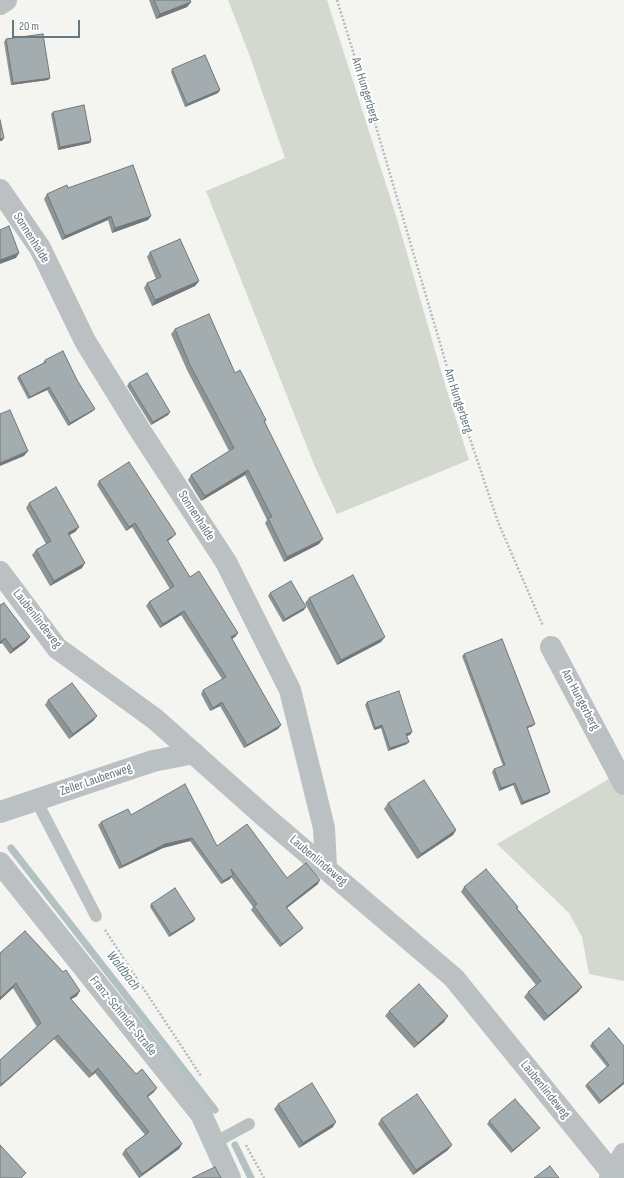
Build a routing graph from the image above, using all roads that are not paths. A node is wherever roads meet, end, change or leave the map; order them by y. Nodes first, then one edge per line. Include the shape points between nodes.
1 (6, 0) edge
2 (0, 4) edge
3 (0, 190) edge
4 (0, 572) edge
5 (551, 647) road end
6 (194, 753) junction
7 (624, 784) edge
8 (36, 800) junction
9 (0, 812) edge
10 (0, 864) edge
11 (326, 868) junction
12 (96, 916) road end
13 (249, 1124) dead end
14 (214, 1143) junction
15 (624, 1154) edge
16 (613, 1177) edge
17 (230, 1178) edge

1 - 2 street
3 - 11 street, Sonnenhalde via 40,248 85,341 226,562 290,690 324,828
4 - 6 street, Laubenlindeweg via 57,648 155,719
5 - 7 street, Am Hungerberg
6 - 8 street, Zeller Laubenweg via 153,761
6 - 11 street, Laubenlindeweg
8 - 9 street, Zeller Laubenweg
8 - 12 lane
10 - 14 street, Franz-Schmidt-Straße via 201,1114
11 - 16 street, Laubenlindeweg via 454,978
13 - 14 lane
14 - 17 street, Franz-Schmidt-Straße
15 - 16 street

